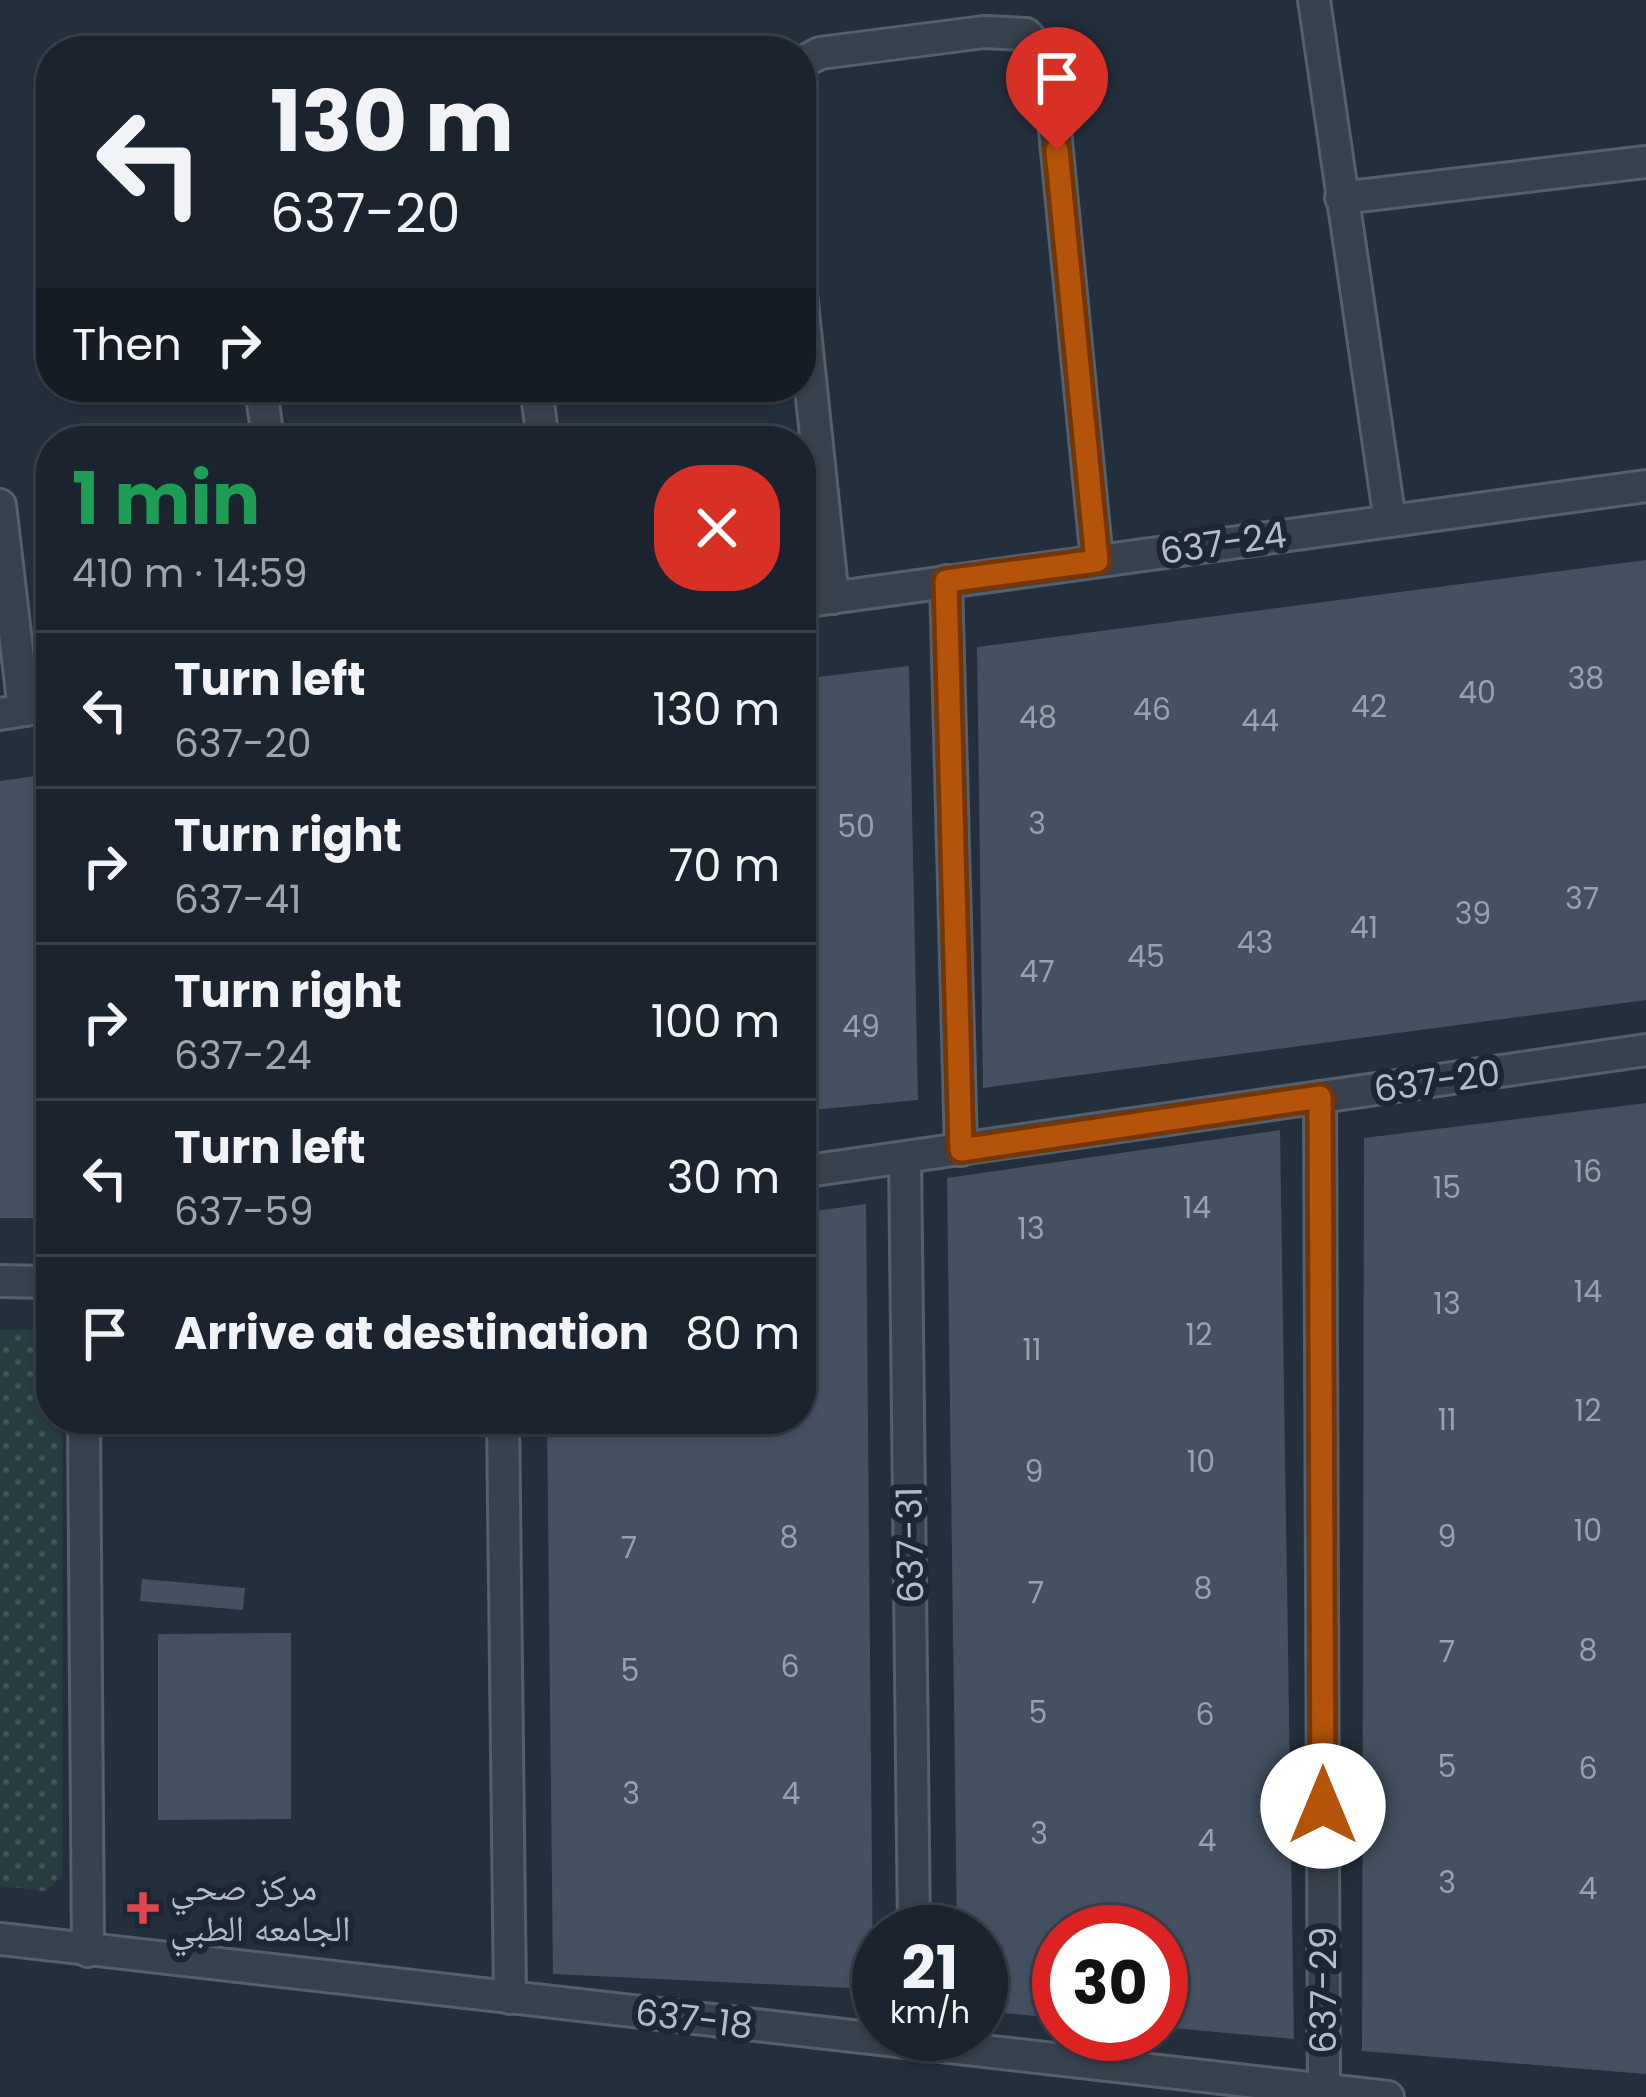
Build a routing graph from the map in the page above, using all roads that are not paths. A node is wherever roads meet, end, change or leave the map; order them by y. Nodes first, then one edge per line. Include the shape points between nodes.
1 (1314, 0) edge
2 (816, 55) edge
3 (1646, 162) edge
4 (1341, 198) junction
5 (816, 436) edge
6 (1646, 486) edge
7 (0, 505) edge
8 (1390, 521) junction
9 (1097, 561) junction
10 (946, 581) junction
11 (833, 598) junction
12 (816, 600) edge
13 (25, 710) edge
14 (1646, 1051) edge
15 (1320, 1097) junction
16 (961, 1150) junction
17 (905, 1157) junction
18 (816, 1170) edge
19 (0, 1281) edge
20 (36, 1282) edge
21 (84, 1434) edge
22 (503, 1434) edge
23 (914, 1905) edge
24 (0, 1939) edge
25 (88, 1951) junction
26 (510, 1998) junction
27 (852, 2033) edge
28 (1008, 2051) edge
29 (1324, 2090) junction
30 (1388, 2097) edge

1 - 4 street
2 - 9 street via 984,32 1026,34 1048,59
3 - 4 street
4 - 8 street
5 - 11 street
6 - 8 street, 637-24
7 - 13 street
8 - 9 street, 637-24
9 - 10 street, 637-24
10 - 11 street, 637-24
10 - 16 street
11 - 12 street, 637-24
14 - 15 street, 637-20
15 - 16 street, 637-20
15 - 29 street, 637-29
16 - 17 street, 637-20
17 - 18 street, 637-20
17 - 23 street, 637-31
19 - 20 street
21 - 25 street
22 - 26 street
24 - 25 street, 637-18
25 - 26 street, 637-18
26 - 27 street, 637-18
28 - 29 street, 637-18
29 - 30 street, 637-18

